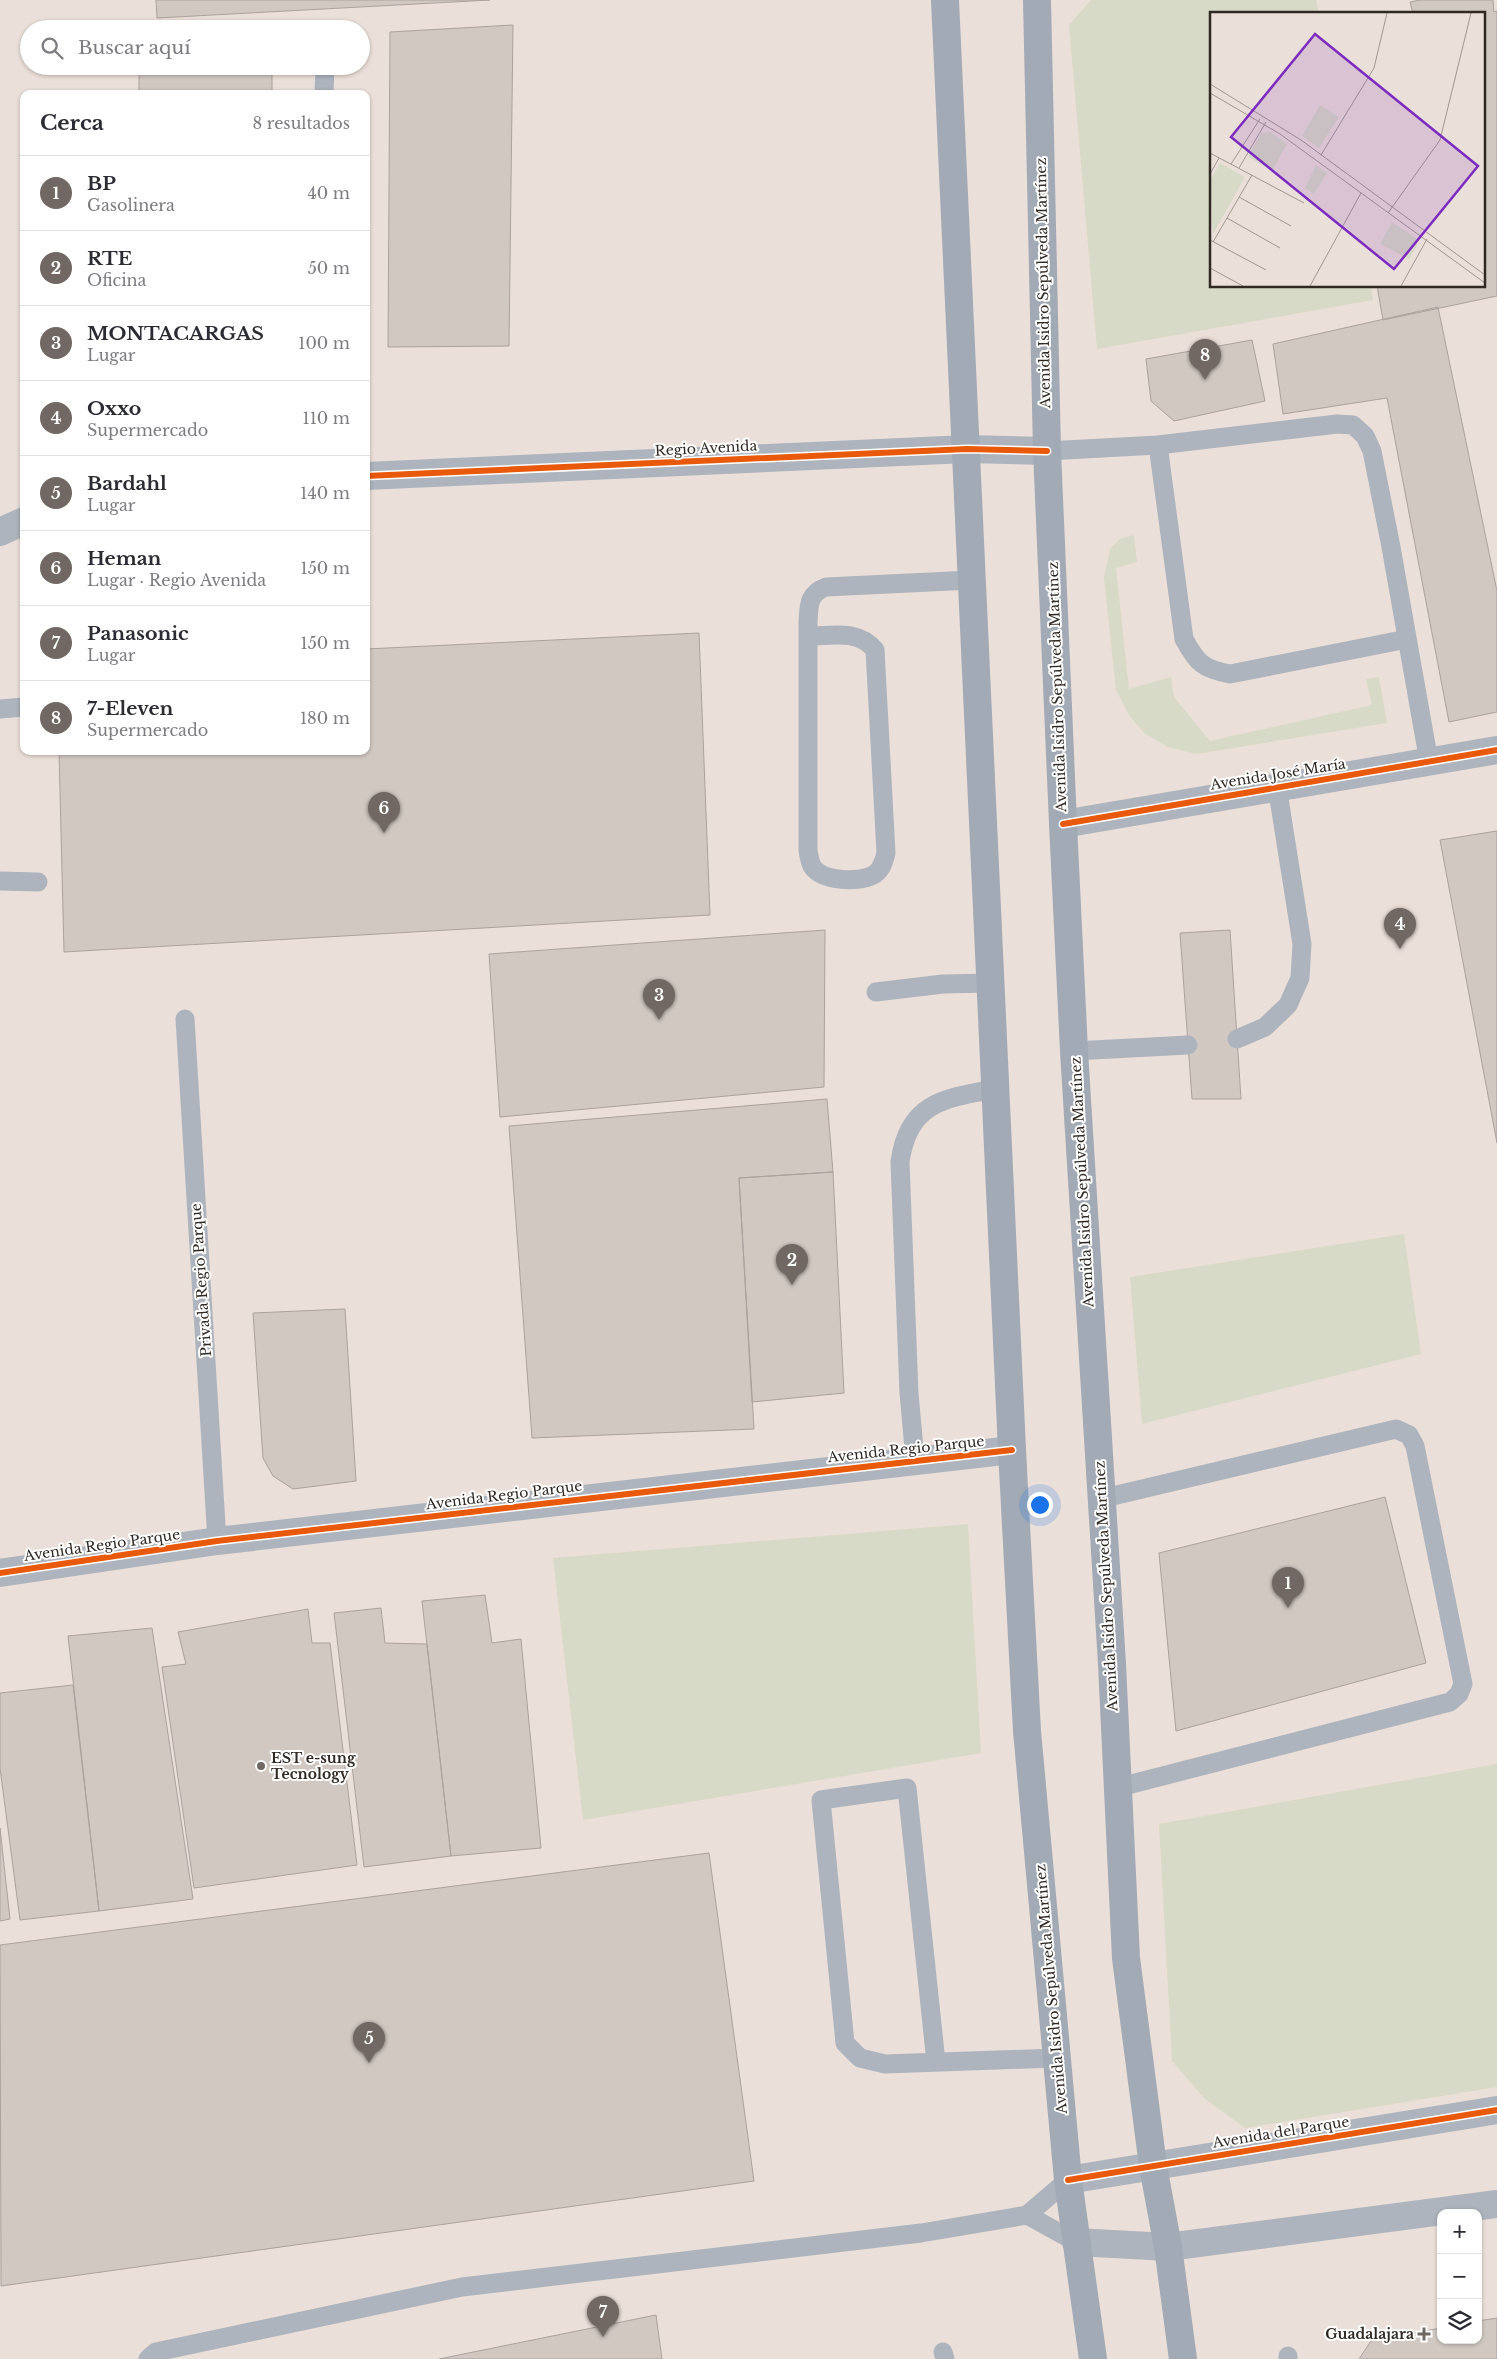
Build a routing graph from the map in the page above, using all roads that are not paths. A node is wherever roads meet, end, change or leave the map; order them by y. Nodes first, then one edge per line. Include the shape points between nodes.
1 (945, 0) edge
2 (1037, 0) edge
3 (325, 75) edge
4 (324, 90) edge
5 (1158, 444) junction
6 (967, 449) junction
7 (1047, 451) junction
8 (370, 476) edge
9 (20, 523) edge
10 (0, 532) edge
11 (972, 580) junction
12 (809, 636) junction
13 (1407, 639) junction
14 (20, 707) edge
15 (0, 709) edge
16 (1497, 750) edge
17 (1429, 762) junction
18 (1277, 786) junction
19 (1063, 824) junction
20 (0, 881) edge
21 (38, 882) dead end
22 (991, 983) junction
23 (876, 992) dead end
24 (185, 1019) dead end
25 (1237, 1038) dead end
26 (1188, 1045) dead end
27 (1074, 1051) junction
28 (996, 1089) junction
29 (1012, 1450) junction
30 (915, 1460) junction
31 (1100, 1500) junction
32 (217, 1541) junction
33 (0, 1573) edge
34 (1116, 1788) junction
35 (1057, 2058) junction
36 (936, 2062) junction
37 (1497, 2110) edge
38 (1153, 2166) junction
39 (1068, 2180) junction
40 (1497, 2204) edge
41 (1027, 2215) junction
42 (1076, 2242) junction
43 (1168, 2247) junction
44 (148, 2359) edge
45 (1093, 2359) edge
46 (1183, 2359) edge

1 - 6 main road, Avenida Isidro Sepúlveda Martínez
2 - 7 main road, Avenida Isidro Sepúlveda Martínez
3 - 4 lane
5 - 7 lane
5 - 13 lane via 1337,424 1353,425 1365,436 1372,451
5 - 13 lane via 1184,639 1195,659 1211,671 1230,674
6 - 7 street, Regio Avenida
6 - 8 street, Regio Avenida
6 - 11 main road, Avenida Isidro Sepúlveda Martínez
7 - 19 main road, Avenida Isidro Sepúlveda Martínez
9 - 10 street
11 - 12 lane via 826,587 816,591 810,599
11 - 22 main road, Avenida Isidro Sepúlveda Martínez
12 - 12 lane via 808,851 812,866 821,874 834,880 863,878 875,874 886,853 875,650 857,636
13 - 17 lane
14 - 15 lane
16 - 17 street, Avenida José María
17 - 18 street, Avenida José María
18 - 19 street, Avenida José María
18 - 25 lane via 1302,944 1300,978 1288,1005 1265,1027
19 - 27 main road, Avenida Isidro Sepúlveda Martínez
20 - 21 lane
22 - 23 lane via 943,984
22 - 28 main road, Avenida Isidro Sepúlveda Martínez
24 - 32 lane, Privada Regio Parque
26 - 27 lane
27 - 31 main road, Avenida Isidro Sepúlveda Martínez
28 - 29 main road, Avenida Isidro Sepúlveda Martínez
28 - 30 lane via 948,1098 919,1115 903,1143 900,1162 909,1393
29 - 30 street, Avenida Regio Parque
29 - 35 main road, Avenida Isidro Sepúlveda Martínez via 1027,1731
30 - 32 street, Avenida Regio Parque
31 - 34 main road, Avenida Isidro Sepúlveda Martínez via 1112,1664
31 - 34 lane via 1396,1429 1409,1435 1415,1446 1463,1684 1459,1694 1450,1702
32 - 33 street, Avenida Regio Parque
34 - 38 main road, Avenida Isidro Sepúlveda Martínez via 1126,1958
35 - 36 lane
35 - 39 main road, Avenida Isidro Sepúlveda Martínez
36 - 36 lane via 907,1788 821,1800 845,2042 860,2058 885,2064
37 - 38 street, Avenida del Parque
38 - 39 street, Avenida del Parque
38 - 43 main road, Avenida Isidro Sepúlveda Martínez
39 - 41 lane
39 - 42 main road, Avenida Isidro Sepúlveda Martínez
40 - 43 street
41 - 42 lane
41 - 44 lane via 921,2233 462,2287 156,2352
42 - 43 street
42 - 45 main road, Avenida Isidro Sepúlveda Martínez
43 - 46 main road, Avenida Isidro Sepúlveda Martínez

